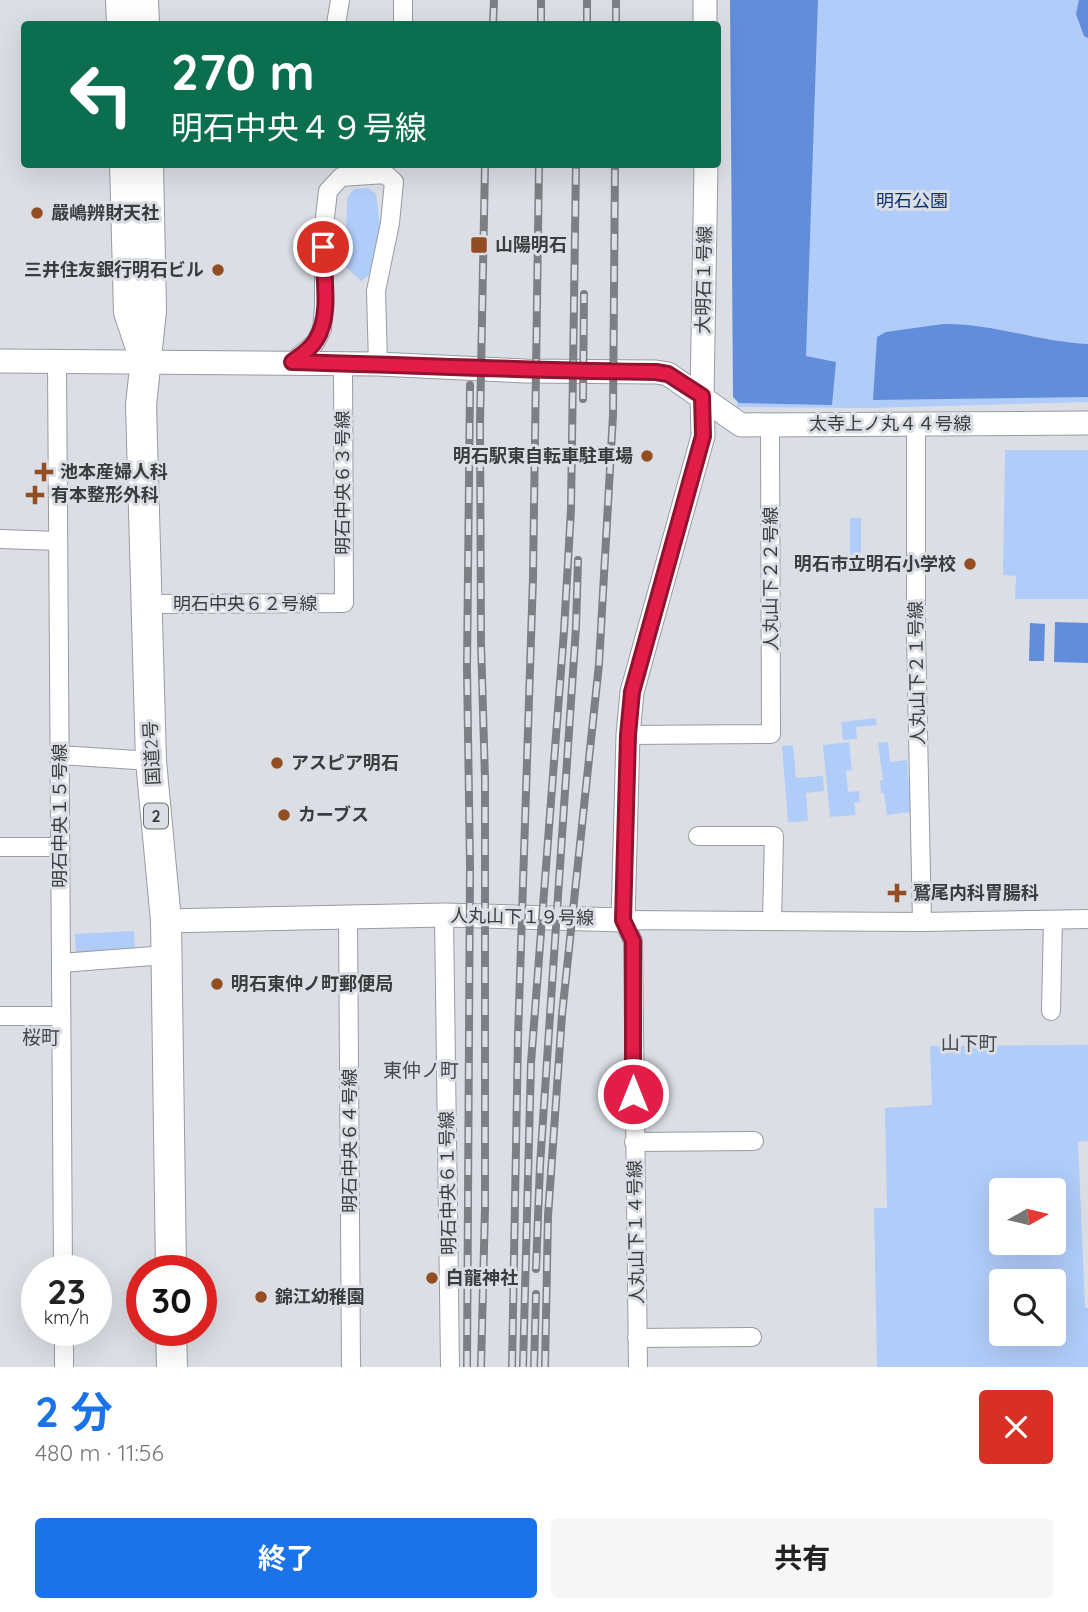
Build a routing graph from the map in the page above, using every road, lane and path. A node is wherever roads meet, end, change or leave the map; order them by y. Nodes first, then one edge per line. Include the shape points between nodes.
1 (121, 0) edge
2 (143, 0) edge
3 (340, 0) edge
4 (403, 0) edge
5 (705, 0) edge
6 (122, 21) edge
7 (144, 21) edge
8 (336, 21) edge
9 (403, 21) edge
10 (705, 21) edge
11 (125, 168) edge
12 (148, 168) edge
13 (706, 168) edge
14 (0, 361) edge
15 (146, 361) junction
16 (57, 362) junction
17 (292, 362) junction
18 (342, 364) junction
19 (378, 364) junction
20 (702, 396) junction
21 (916, 424) junction
22 (1088, 424) edge
23 (770, 425) junction
24 (0, 539) edge
25 (58, 541) junction
26 (344, 603) joint
27 (146, 604) junction
28 (628, 735) junction
29 (60, 755) junction
30 (151, 761) junction
31 (698, 836) dead end
32 (0, 847) edge
33 (59, 848) junction
34 (444, 915) junction
35 (348, 916) junction
36 (1088, 919) edge
37 (166, 920) junction
38 (623, 920) junction
39 (1053, 920) junction
40 (772, 921) junction
41 (922, 922) junction
42 (166, 955) junction
43 (61, 963) junction
44 (1051, 1011) dead end
45 (0, 1016) edge
46 (61, 1016) junction
47 (754, 1141) dead end
48 (634, 1142) junction
49 (63, 1255) edge
50 (170, 1255) edge
51 (752, 1337) dead end
52 (637, 1338) junction
53 (64, 1346) edge
54 (171, 1346) edge
55 (64, 1367) edge
56 (172, 1367) edge
57 (351, 1367) edge
58 (450, 1367) edge
59 (638, 1367) edge

1 - 6 highway
2 - 7 highway
3 - 8 street
4 - 9 street
5 - 10 street
11 - 15 highway, 国道2号 / 2 via 129,312
12 - 15 highway, 国道2号 / 2 via 151,312
13 - 20 street, 大明石１号線
14 - 16 street, 太寺上ノ丸４４号線
15 - 16 street, 太寺上ノ丸４４号線
15 - 17 street, 太寺上ノ丸４４号線
15 - 27 highway, 国道2号 / 2 via 141,405
16 - 25 street, 明石中央１５号線
17 - 18 street, 太寺上ノ丸４４号線
17 - 19 street via 315,343 322,329 328,191 341,177 385,174 394,182 376,291
18 - 19 street, 太寺上ノ丸４４号線
18 - 26 street, 明石中央６３号線
19 - 20 street, 太寺上ノ丸４４号線 via 656,372 668,374
20 - 23 street, 太寺上ノ丸４４号線 via 741,425
20 - 28 street, 人丸山下１４号線 via 703,436 632,692
21 - 22 street, 太寺上ノ丸４４号線
21 - 23 street, 太寺上ノ丸４４号線
21 - 41 street, 人丸山下２１号線
23 - 28 street, 人丸山下２２号線 via 771,734
24 - 25 street
25 - 29 street, 明石中央１５号線
26 - 27 street, 明石中央６２号線
27 - 30 highway, 国道2号 / 2
28 - 38 street, 人丸山下１４号線
29 - 30 street
29 - 33 street, 明石中央１５号線
30 - 37 highway, 国道2号 / 2
31 - 40 street via 774,836
32 - 33 street
33 - 43 street, 明石中央１５号線
34 - 35 street, 人丸山下１９号線
34 - 38 street, 人丸山下１９号線
34 - 58 street, 明石中央６１号線
35 - 37 street, 人丸山下１９号線
35 - 57 street, 明石中央６４号線
36 - 39 street, 人丸山下１９号線
37 - 42 highway, 国道2号 / 2
38 - 40 street, 人丸山下１９号線
38 - 48 street, 人丸山下１４号線 via 633,941
39 - 41 street, 人丸山下１９号線
39 - 44 street
40 - 41 street, 人丸山下１９号線
42 - 43 street
42 - 50 highway, 国道2号 / 2
43 - 46 street, 明石中央１５号線
45 - 46 street
46 - 49 street, 明石中央１５号線
47 - 48 street
48 - 52 street, 人丸山下１４号線
51 - 52 street
52 - 59 street, 人丸山下１４号線
53 - 55 street
54 - 56 highway

